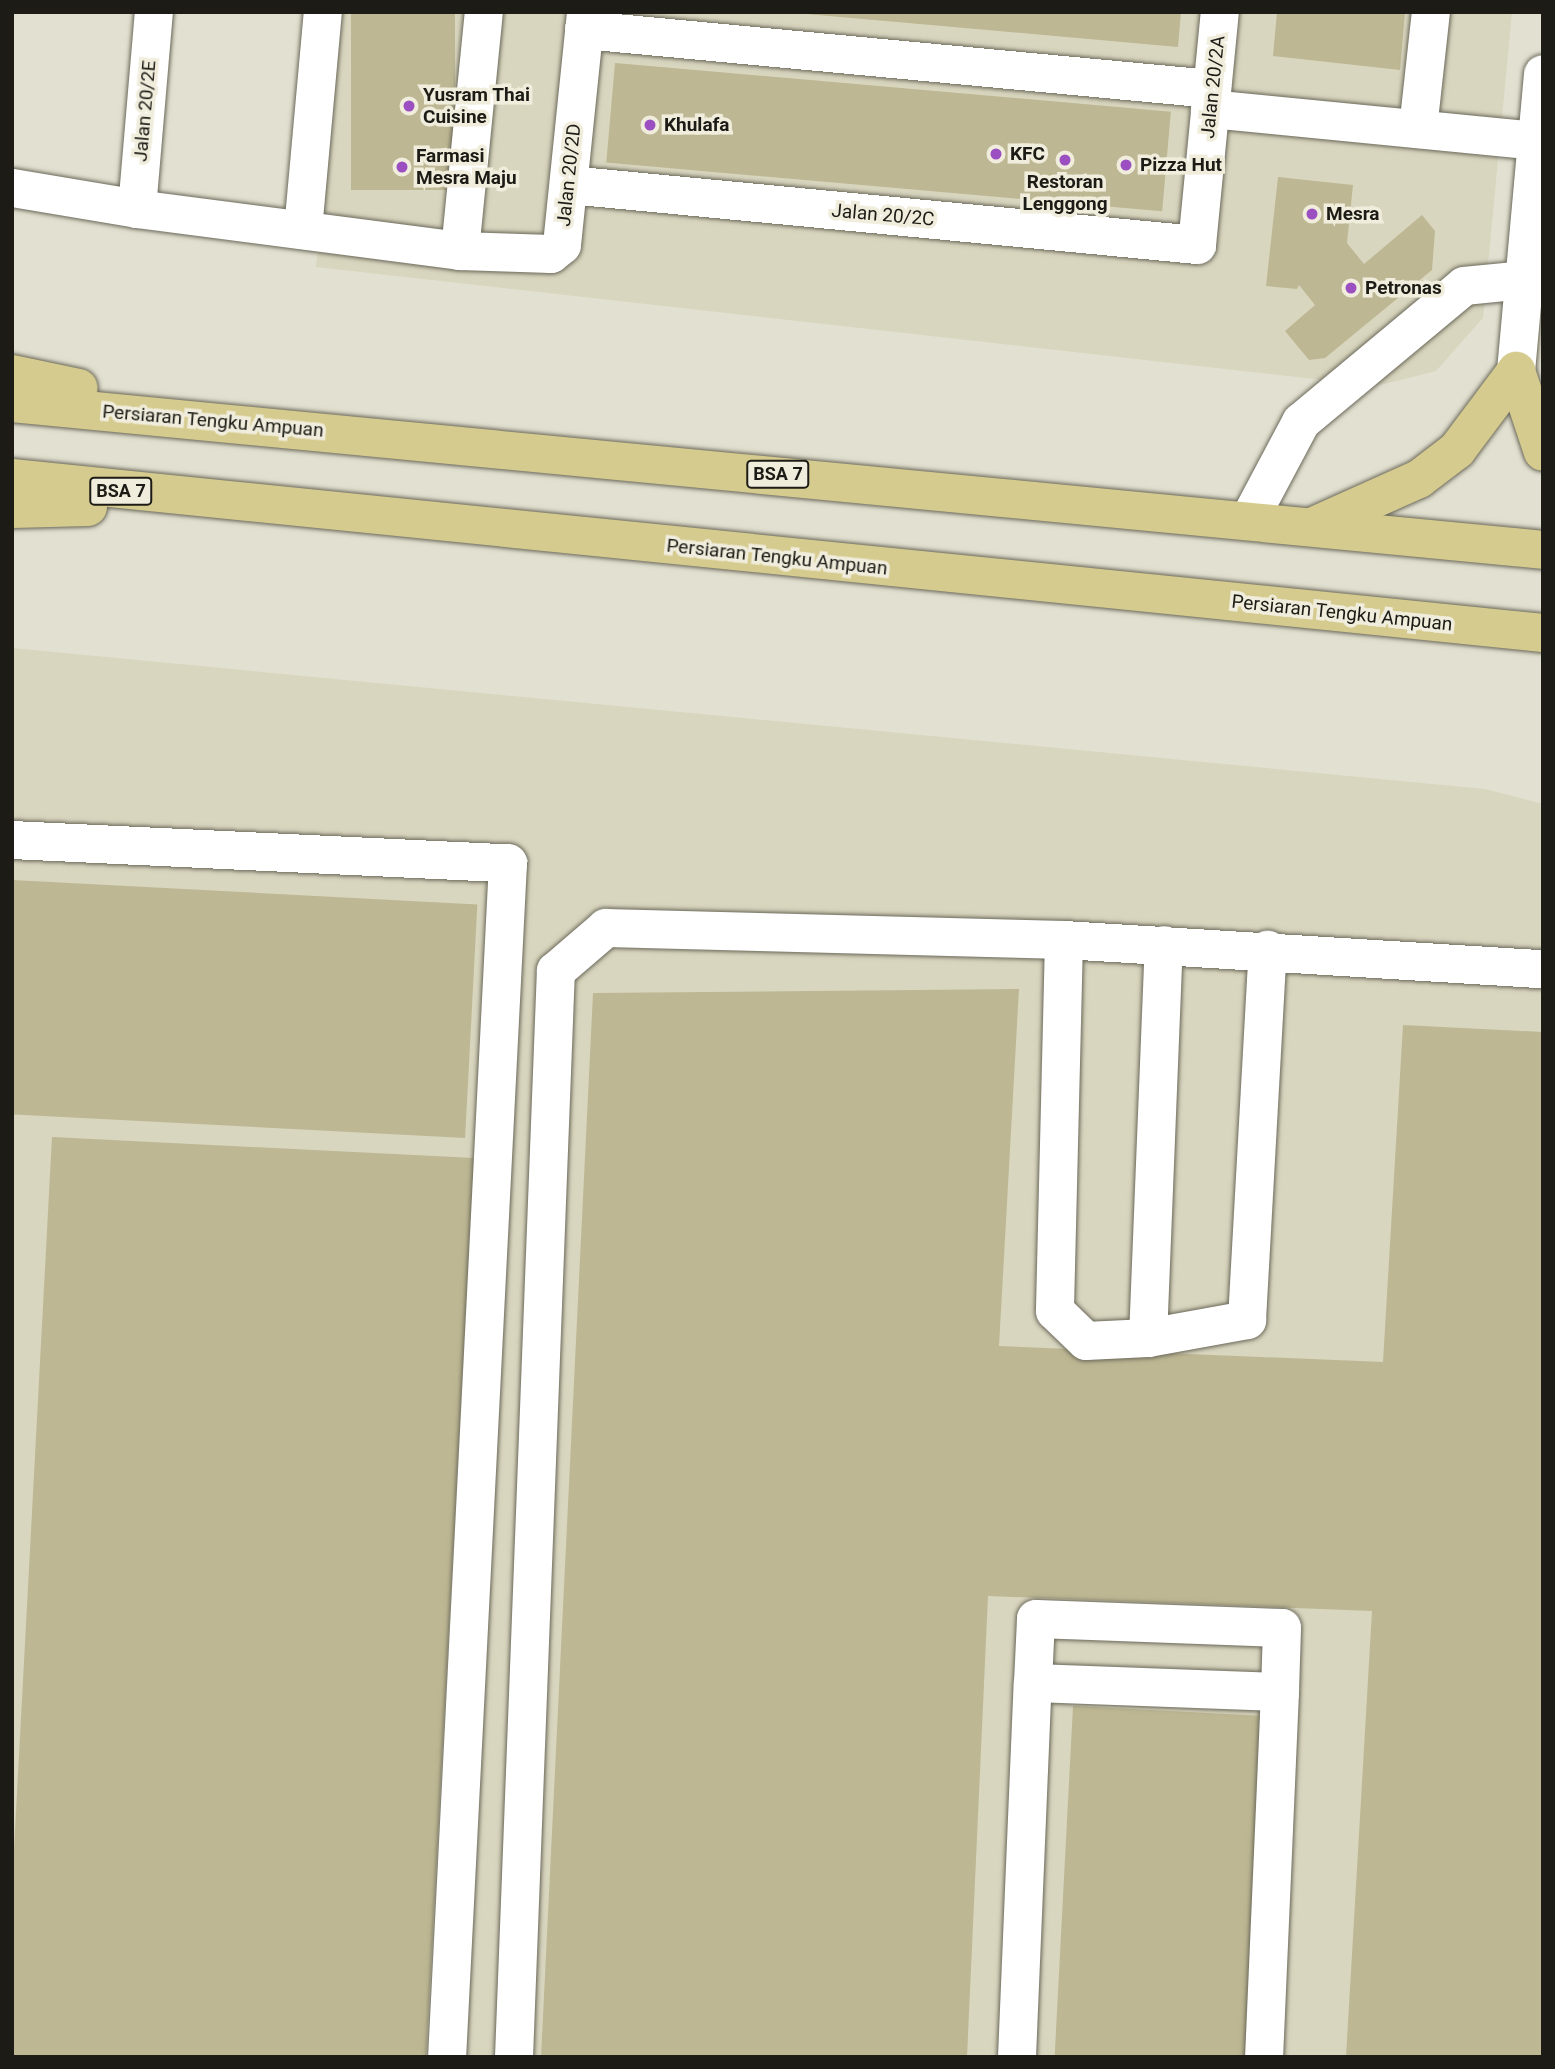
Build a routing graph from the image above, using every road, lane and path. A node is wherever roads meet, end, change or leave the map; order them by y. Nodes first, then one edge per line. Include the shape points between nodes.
1 (154, 12) edge
2 (323, 12) edge
3 (484, 12) edge
4 (1220, 12) edge
5 (1431, 12) edge
6 (585, 21) edge
7 (1543, 77) edge
8 (1211, 99) junction
9 (1418, 129) junction
10 (1537, 141) junction
11 (569, 185) junction
12 (12, 188) edge
13 (136, 209) junction
14 (303, 230) junction
15 (1198, 245) joint
16 (460, 251) junction
17 (1524, 280) junction
18 (1516, 370) junction
19 (12, 374) edge
20 (12, 403) edge
21 (255, 424) junction
22 (1543, 452) edge
23 (12, 478) edge
24 (230, 503) junction
25 (12, 509) edge
26 (1249, 520) junction
27 (1314, 526) junction
28 (1543, 550) edge
29 (1543, 632) edge
30 (12, 840) edge
31 (1064, 940) junction
32 (1164, 945) junction
33 (1268, 950) junction
34 (1543, 969) edge
35 (1149, 1338) junction
36 (1033, 1683) junction
37 (1280, 1692) junction
38 (447, 2057) edge
39 (514, 2057) edge
40 (1017, 2057) edge
41 (1264, 2057) edge

1 - 13 street, Jalan 20/2E
2 - 14 street
3 - 16 street
4 - 8 street, Jalan 20/2A
5 - 9 street
6 - 8 street
6 - 11 street, Jalan 20/2D
7 - 10 street
8 - 9 street
8 - 15 street, Jalan 20/2A
9 - 10 street
10 - 17 street
11 - 15 street, Jalan 20/2C
11 - 16 street, Jalan 20/2D via 559,250
12 - 13 street
13 - 14 street
14 - 16 street
17 - 18 street
17 - 26 street via 1464,286 1301,422
18 - 22 main road
18 - 27 main road via 1457,450 1419,479
19 - 21 main road
20 - 21 main road, Persiaran Tengku Ampuan / BSA 7
21 - 26 main road, Persiaran Tengku Ampuan / BSA 7
23 - 24 main road, Persiaran Tengku Ampuan / BSA 7
24 - 25 main road
24 - 29 main road, Persiaran Tengku Ampuan / BSA 7
26 - 27 main road, Persiaran Tengku Ampuan / BSA 7
27 - 28 main road, Persiaran Tengku Ampuan / BSA 7
30 - 38 street via 508,863
31 - 32 street
31 - 35 street via 1055,1311 1086,1341
31 - 39 street via 606,928 556,971
32 - 33 street
32 - 35 street
33 - 34 street
33 - 35 street via 1247,1320
36 - 37 street
36 - 37 street via 1036,1619 1282,1628
36 - 40 street
37 - 41 street

